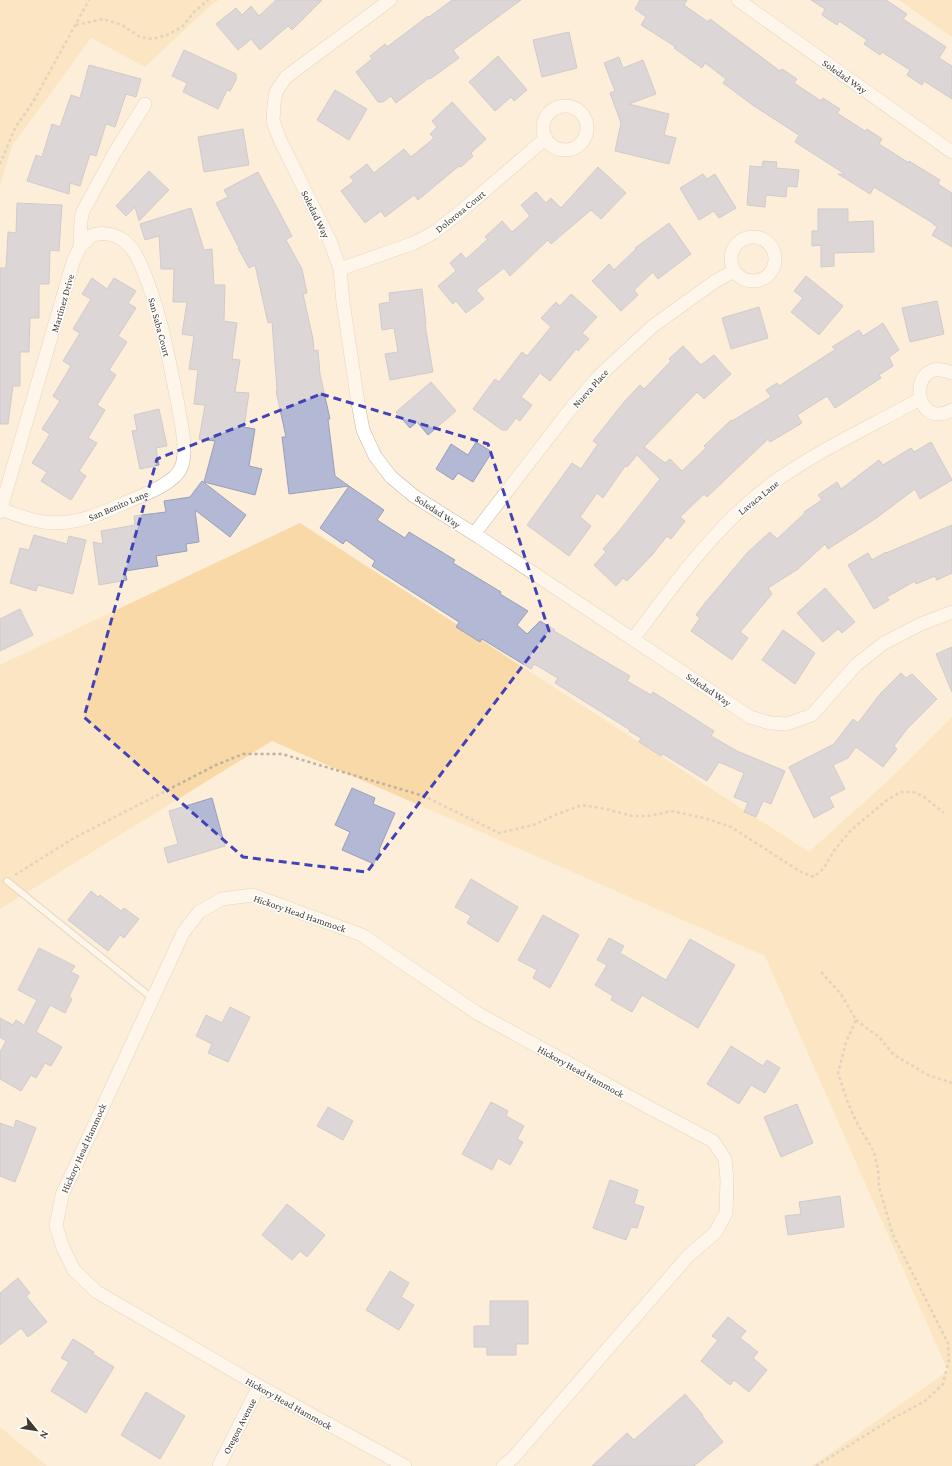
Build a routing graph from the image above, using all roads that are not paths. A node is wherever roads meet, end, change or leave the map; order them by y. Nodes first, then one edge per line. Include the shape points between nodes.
1 (390, 0) edge
2 (738, 0) edge
3 (145, 104) dead end
4 (546, 138) dead end
5 (952, 152) edge
6 (80, 247) junction
7 (340, 270) junction
8 (734, 271) dead end
9 (952, 373) edge
10 (920, 399) junction
11 (952, 410) edge
12 (181, 468) joint
13 (1, 511) edge
14 (474, 534) junction
15 (952, 612) edge
16 (633, 639) junction
17 (7, 881) road end
18 (152, 998) junction
19 (258, 1386) junction
20 (219, 1466) edge
21 (404, 1466) edge
22 (503, 1466) edge

1 - 7 street, Soledad Way via 286,77 276,92 273,121 330,241
2 - 5 street, Soledad Way
3 - 6 street, Martinez Drive via 86,204 81,221
4 - 7 street, Dolorosa Court via 434,233
6 - 12 street, San Saba Court via 91,236 103,233 113,235 124,240 142,269 155,304 170,364 181,425 184,455
6 - 13 street, Martinez Drive via 73,262
7 - 14 street, Soledad Way via 358,403 364,430 375,456 391,477 414,496
8 - 14 street, Nueva Place via 714,282 653,326 599,376
9 - 10 street via 940,370 927,374 918,392
10 - 11 street via 924,406 936,413
10 - 16 street, Lavaca Lane via 801,464 743,508 692,564
12 - 13 street, San Benito Lane via 176,477 164,485 91,518 47,523
14 - 16 street, Soledad Way
15 - 16 street, Soledad Way via 884,643 856,665 812,715 787,724 770,723 750,717
17 - 18 lane
18 - 19 street, Hickory Head Hammock via 62,1195 56,1226 74,1270 97,1292
18 - 22 street, Hickory Head Hammock via 183,933 199,912 222,899 253,896 362,935 477,1013 713,1141 725,1159 727,1180 726,1213 715,1233 688,1255 513,1458
19 - 20 street, Oregon Avenue
19 - 21 street, Hickory Head Hammock

